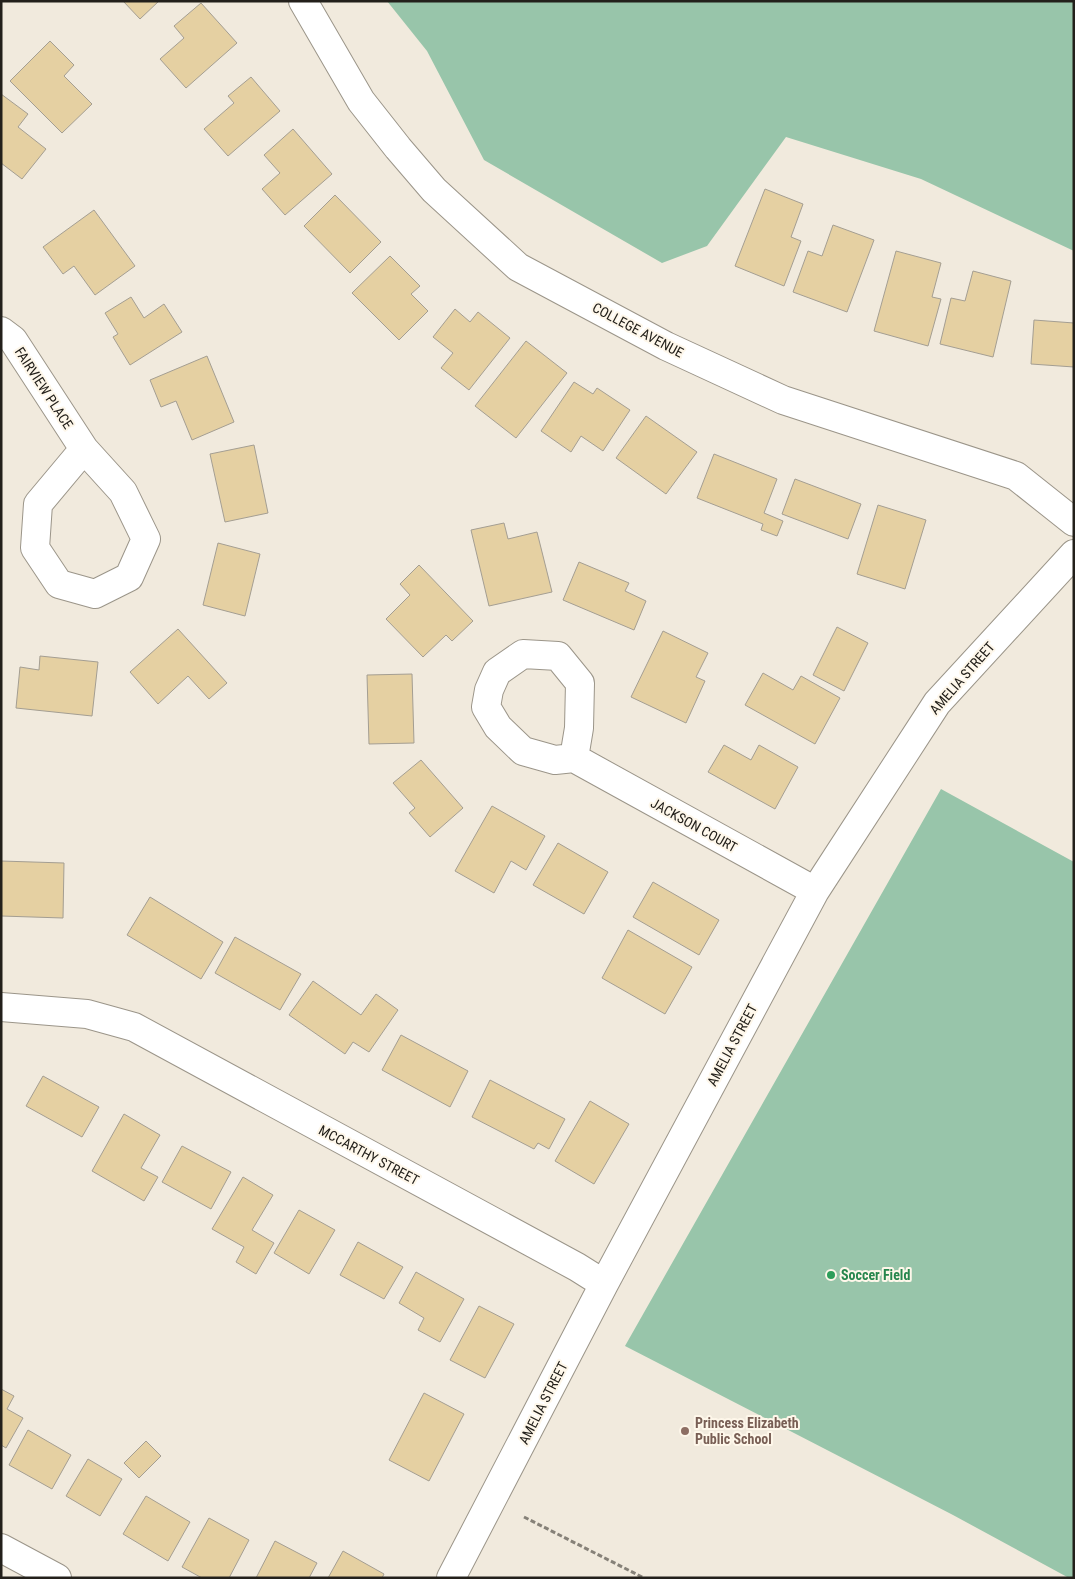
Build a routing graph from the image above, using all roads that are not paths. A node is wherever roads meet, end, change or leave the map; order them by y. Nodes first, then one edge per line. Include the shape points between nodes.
1 (304, 1) edge
2 (1, 331) edge
3 (84, 449) junction
4 (1074, 522) edge
5 (1074, 554) edge
6 (574, 758) dead end
7 (815, 891) junction
8 (1, 1007) edge
9 (604, 1284) junction
10 (1, 1548) edge
11 (57, 1578) edge
12 (451, 1578) edge

1 - 4 street, COLLEGE AVENUE via 360,101 434,190 518,266 666,346 783,400 1016,476
2 - 3 street, FAIRVIEW PLACE via 13,340
3 - 3 street, FAIRVIEW PLACE via 38,504 35,548 59,584 94,594 130,577 146,539 123,492
5 - 7 street, AMELIA STREET via 937,703
6 - 7 street, JACKSON COURT
7 - 9 street, AMELIA STREET
8 - 9 street, MCCARTHY STREET via 87,1014 134,1027
9 - 12 street, AMELIA STREET
10 - 11 street

